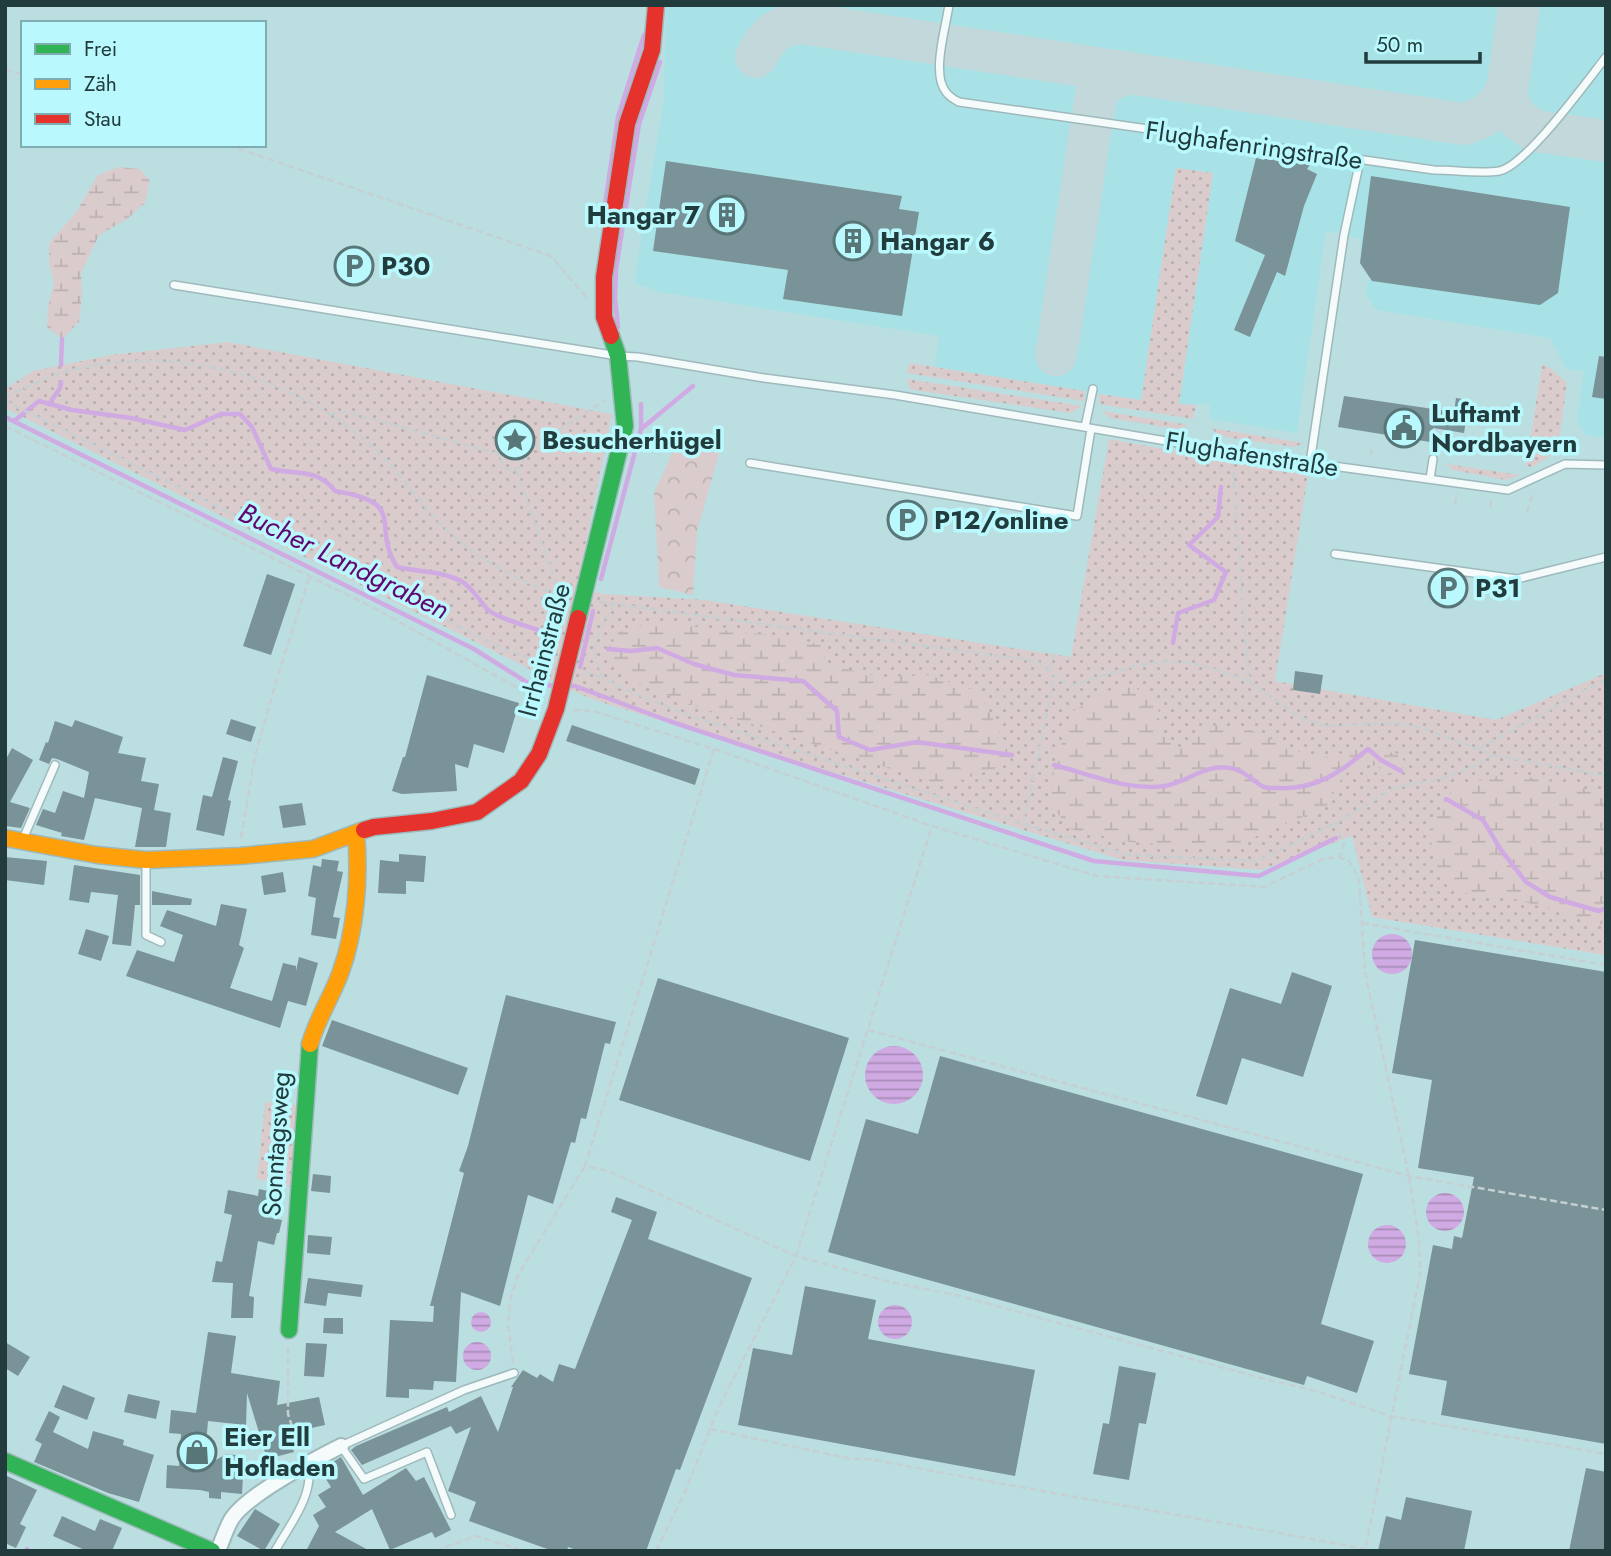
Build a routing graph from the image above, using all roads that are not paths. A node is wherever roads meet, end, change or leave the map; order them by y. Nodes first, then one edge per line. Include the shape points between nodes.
1 (656, 5) edge
2 (949, 5) edge
3 (1606, 57) edge
4 (1360, 160) junction
5 (174, 285) dead end
6 (618, 356) junction
7 (1093, 389) dead end
8 (1088, 428) junction
9 (1433, 459) dead end
10 (750, 463) dead end
11 (1310, 463) junction
12 (1606, 465) edge
13 (1430, 479) junction
14 (1335, 554) dead end
15 (1606, 557) edge
16 (55, 765) dead end
17 (356, 834) junction
18 (5, 838) edge
19 (23, 840) junction
20 (146, 860) junction
21 (160, 942) dead end
22 (289, 1330) road end
23 (514, 1373) road end
24 (341, 1446) junction
25 (5, 1461) edge
26 (306, 1464) junction
27 (451, 1515) dead end
28 (212, 1551) edge
29 (218, 1551) edge
30 (275, 1551) edge

1 - 6 street, Irrhainstraße via 652,50 627,124 604,276 604,317
2 - 4 lane, Flughafenringstraße via 940,81 946,93 959,102
3 - 4 lane, Flughafenringstraße via 1538,140 1501,171 1434,170
4 - 11 lane via 1344,235
5 - 6 lane, Flughafenstraße
6 - 8 lane, Flughafenstraße
6 - 17 street, Irrhainstraße via 625,426 557,704 539,754 521,781 477,812 374,827
7 - 8 lane
8 - 10 lane via 1077,516
8 - 11 lane, Flughafenstraße
9 - 13 lane
11 - 13 lane, Flughafenstraße
12 - 13 lane, Flughafenstraße via 1565,464 1508,490
14 - 15 lane via 1517,579
16 - 19 lane
17 - 20 street, Irrhainstraße via 313,849
17 - 22 street, Sonntagsweg via 349,933 341,970 308,1053
18 - 19 street, Irrhainstraße
19 - 20 street, Irrhainstraße
20 - 21 lane via 146,935
23 - 24 lane via 464,1390
24 - 26 street
24 - 27 lane via 364,1479 427,1452
25 - 28 street
26 - 29 street via 232,1518
26 - 30 lane via 311,1476 307,1495

